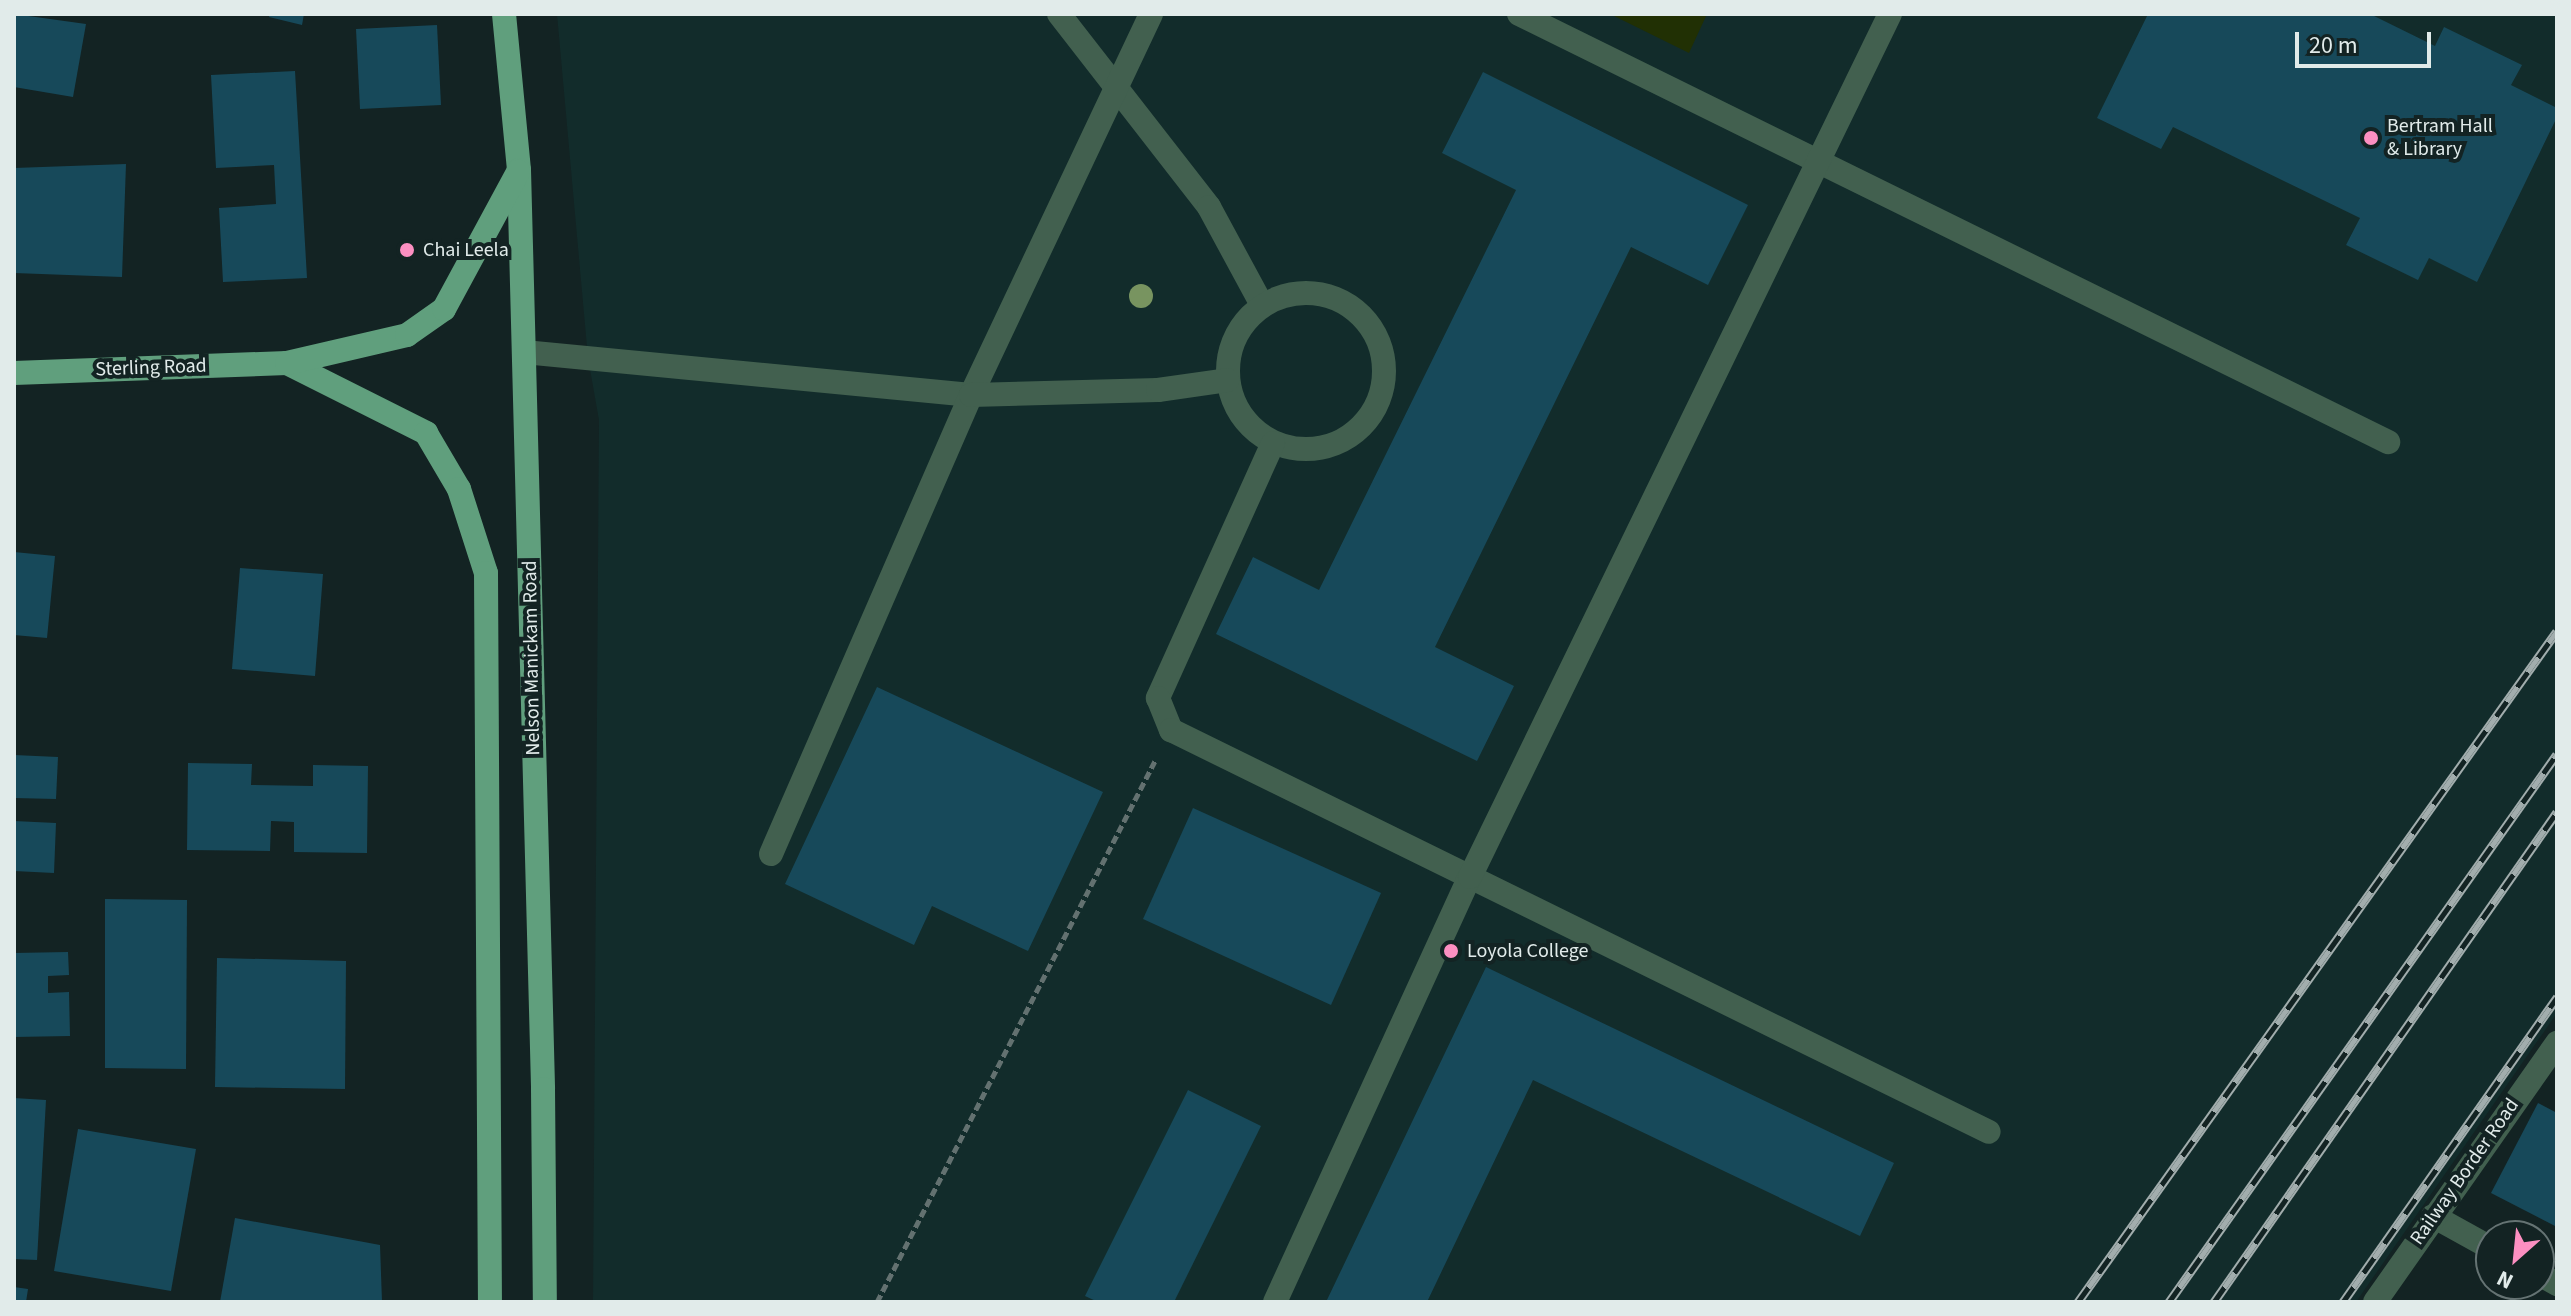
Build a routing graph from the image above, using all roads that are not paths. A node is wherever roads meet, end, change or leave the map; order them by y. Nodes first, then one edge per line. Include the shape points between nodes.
1 (504, 14) edge
2 (1059, 14) edge
3 (1151, 14) edge
4 (1519, 14) edge
5 (1890, 14) edge
6 (1117, 85) junction
7 (1817, 162) junction
8 (519, 170) junction
9 (1262, 305) junction
10 (524, 352) junction
11 (287, 363) junction
12 (14, 373) edge
13 (1227, 380) junction
14 (971, 395) junction
15 (2388, 442) dead end
16 (1273, 443) junction
17 (771, 854) dead end
18 (1470, 877) junction
19 (2557, 1043) edge
20 (1989, 1132) dead end
21 (2433, 1216) junction
22 (2475, 1239) edge
23 (490, 1302) edge
24 (545, 1302) edge
25 (1275, 1302) edge
26 (2375, 1302) edge

1 - 8 main road, Nelson Manickam Road
2 - 6 street
3 - 6 street
4 - 7 street
5 - 7 street
6 - 9 street via 1209,207
6 - 14 street
7 - 15 street
7 - 18 street
8 - 10 main road, Nelson Manickam Road
8 - 11 main road, Sterling Road via 444,309 407,335
9 - 13 street via 1242,325 1229,351
9 - 16 street via 1285,295 1335,298 1373,330 1384,365 1379,402 1366,423 1346,439 1310,449
10 - 14 street
10 - 24 main road, Nelson Manickam Road
11 - 12 main road, Sterling Road
11 - 23 main road via 426,433 459,489 486,573
13 - 14 street via 1158,390
13 - 16 street via 1235,406 1251,428
14 - 17 street
16 - 18 street via 1158,698 1171,730
18 - 20 street
18 - 25 street
19 - 21 street, Railway Border Road
21 - 22 street
21 - 26 street, Railway Border Road

